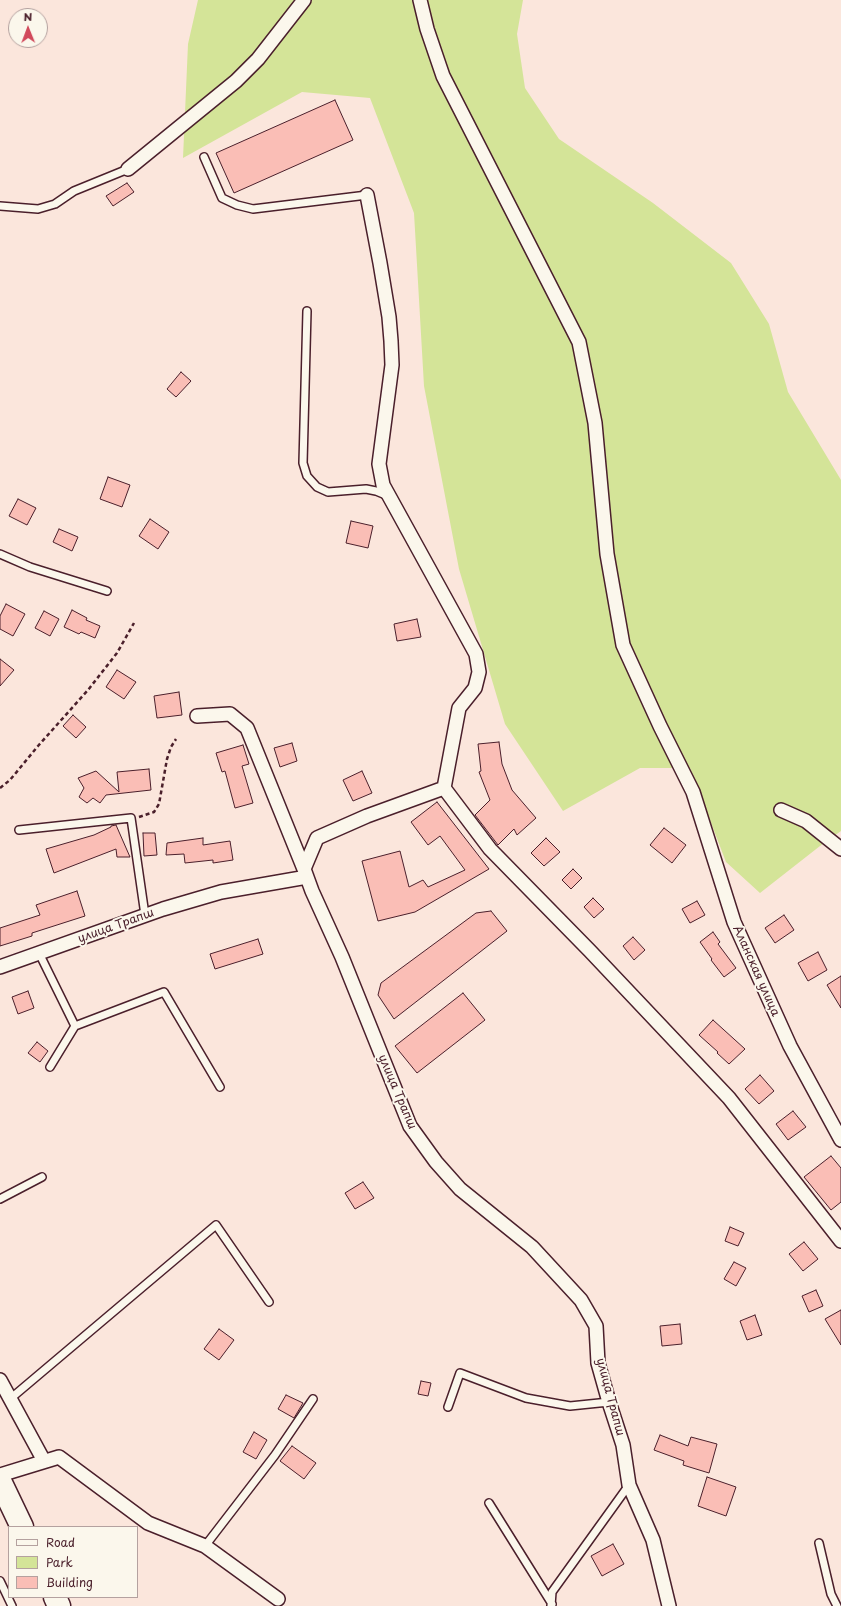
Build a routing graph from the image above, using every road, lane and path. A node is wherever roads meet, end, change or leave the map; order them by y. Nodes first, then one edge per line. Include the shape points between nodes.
1 (304, 0) edge
2 (420, 0) edge
3 (204, 156) dead end
4 (128, 169) joint
5 (367, 195) joint
6 (0, 206) edge
7 (307, 311) dead end
8 (390, 497) junction
9 (0, 554) edge
10 (107, 591) dead end
11 (134, 623) dead end
12 (197, 716) dead end
13 (176, 739) dead end
14 (0, 788) edge
15 (444, 788) junction
16 (780, 810) dead end
17 (131, 818) junction
18 (19, 830) dead end
19 (841, 849) edge
20 (305, 873) junction
21 (146, 915) junction
22 (39, 954) junction
23 (0, 968) edge
24 (75, 1026) junction
25 (50, 1067) dead end
26 (220, 1087) dead end
27 (841, 1140) edge
28 (42, 1177) dead end
29 (0, 1199) edge
30 (841, 1241) edge
31 (269, 1302) dead end
32 (0, 1380) edge
33 (10, 1399) junction
34 (313, 1399) dead end
35 (609, 1402) junction
36 (448, 1407) dead end
37 (44, 1461) junction
38 (0, 1475) edge
39 (0, 1481) edge
40 (629, 1485) junction
41 (489, 1503) dead end
42 (22, 1526) edge
43 (819, 1543) dead end
44 (205, 1546) junction
45 (0, 1580) edge
46 (8, 1597) edge
47 (278, 1599) dead end
48 (552, 1605) edge
49 (669, 1606) edge
50 (837, 1606) edge

1 - 4 street via 258,59 236,81
2 - 27 street, Аланская улица via 443,76 579,342 594,423 607,554 623,645 693,792 734,922 790,1046
3 - 5 lane via 222,198 236,205 253,209
4 - 6 lane via 74,191 55,204 38,209
5 - 8 street via 391,341 392,365 379,464 383,486
7 - 8 lane via 303,463 307,476 317,487 328,492 366,489
8 - 15 street via 476,654 479,672 475,688 459,708
9 - 10 lane via 30,567
11 - 14 path via 117,653 88,690 10,780
12 - 20 street via 230,714 247,728
13 - 17 path via 167,758 159,804 154,812
15 - 20 street via 367,816 317,838
15 - 30 street via 490,849 729,1098
16 - 19 street via 806,821
17 - 18 lane
17 - 21 lane
20 - 21 street, улица Трапш via 221,892
20 - 35 street, улица Трапш via 410,1126 436,1162 460,1189 532,1247 581,1300 596,1326 598,1363
21 - 22 street, улица Трапш
22 - 23 street, улица Трапш
22 - 24 lane
24 - 25 lane
24 - 26 lane via 164,992
28 - 29 lane
31 - 33 lane via 216,1225
32 - 33 street
33 - 37 street
34 - 44 lane via 275,1455
35 - 36 lane via 570,1406 526,1398 460,1374
35 - 40 street, улица Трапш via 623,1445
37 - 38 street
37 - 44 street via 59,1457 148,1523
39 - 42 highway
40 - 48 lane via 552,1592
40 - 49 street, улица Трапш via 652,1540
41 - 48 lane
43 - 50 lane via 831,1594
44 - 47 street
45 - 46 lane

